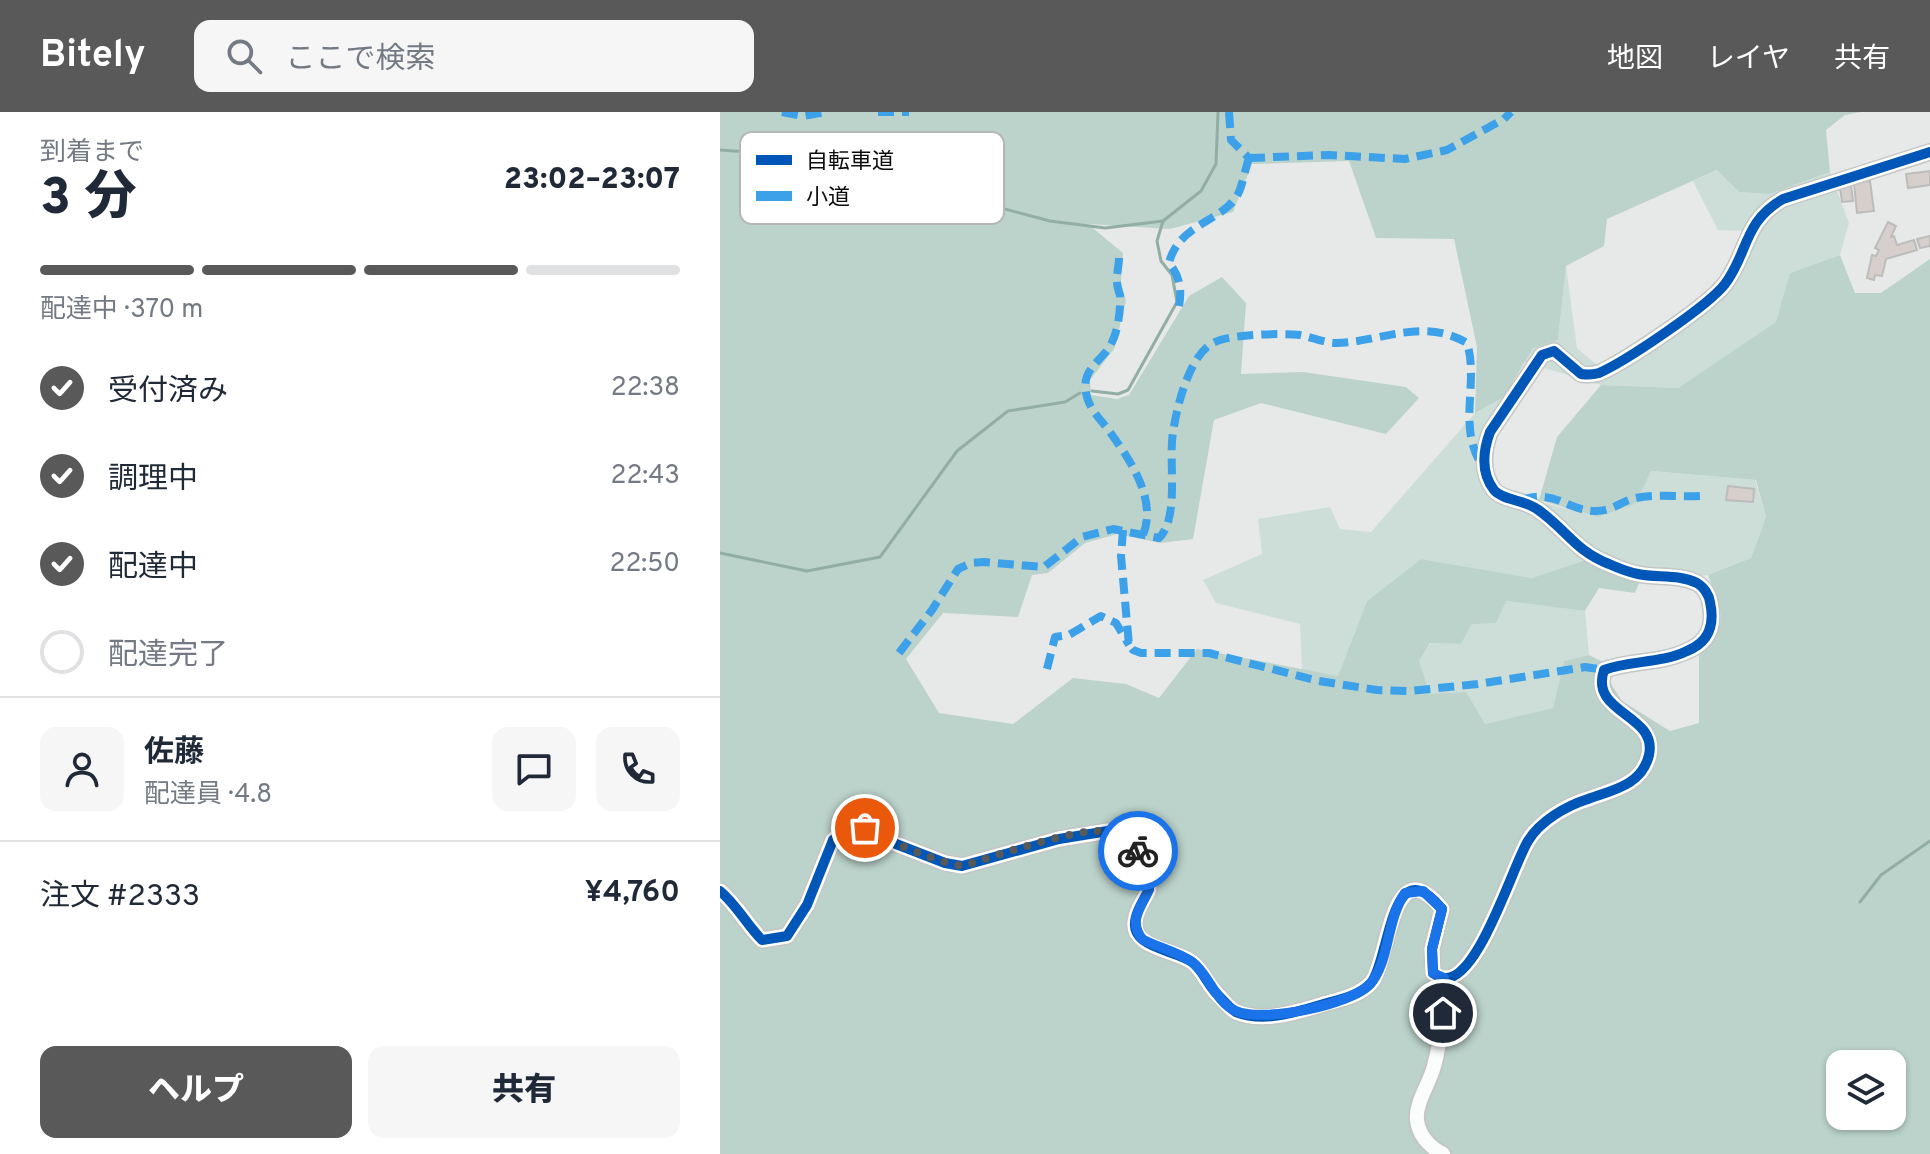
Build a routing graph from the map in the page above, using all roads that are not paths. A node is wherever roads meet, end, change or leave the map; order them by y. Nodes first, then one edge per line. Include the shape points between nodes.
1 (1930, 152) edge
2 (720, 891) edge
3 (1444, 978) junction
4 (1443, 1154) edge

1 - 3 street via 1783,199 1765,210 1716,295 1597,373 1581,374 1554,351 1542,355 1490,432 1485,468 1497,494 1535,507 1577,547 1607,564 1699,584 1709,595 1712,628 1688,651 1604,670 1604,695 1636,721 1646,735 1649,756 1624,787 1584,800 1532,834 1473,958 1454,976
2 - 3 street via 762,940 776,940 787,936 807,905 833,840 854,827 962,866 1108,831 1120,835 1143,858 1149,889 1137,913 1136,931 1152,945 1194,963 1235,1011 1266,1017 1353,996 1371,983 1392,916 1405,893 1416,890 1442,909 1432,949 1433,973
3 - 4 street via 1435,1063 1417,1119 1431,1147

